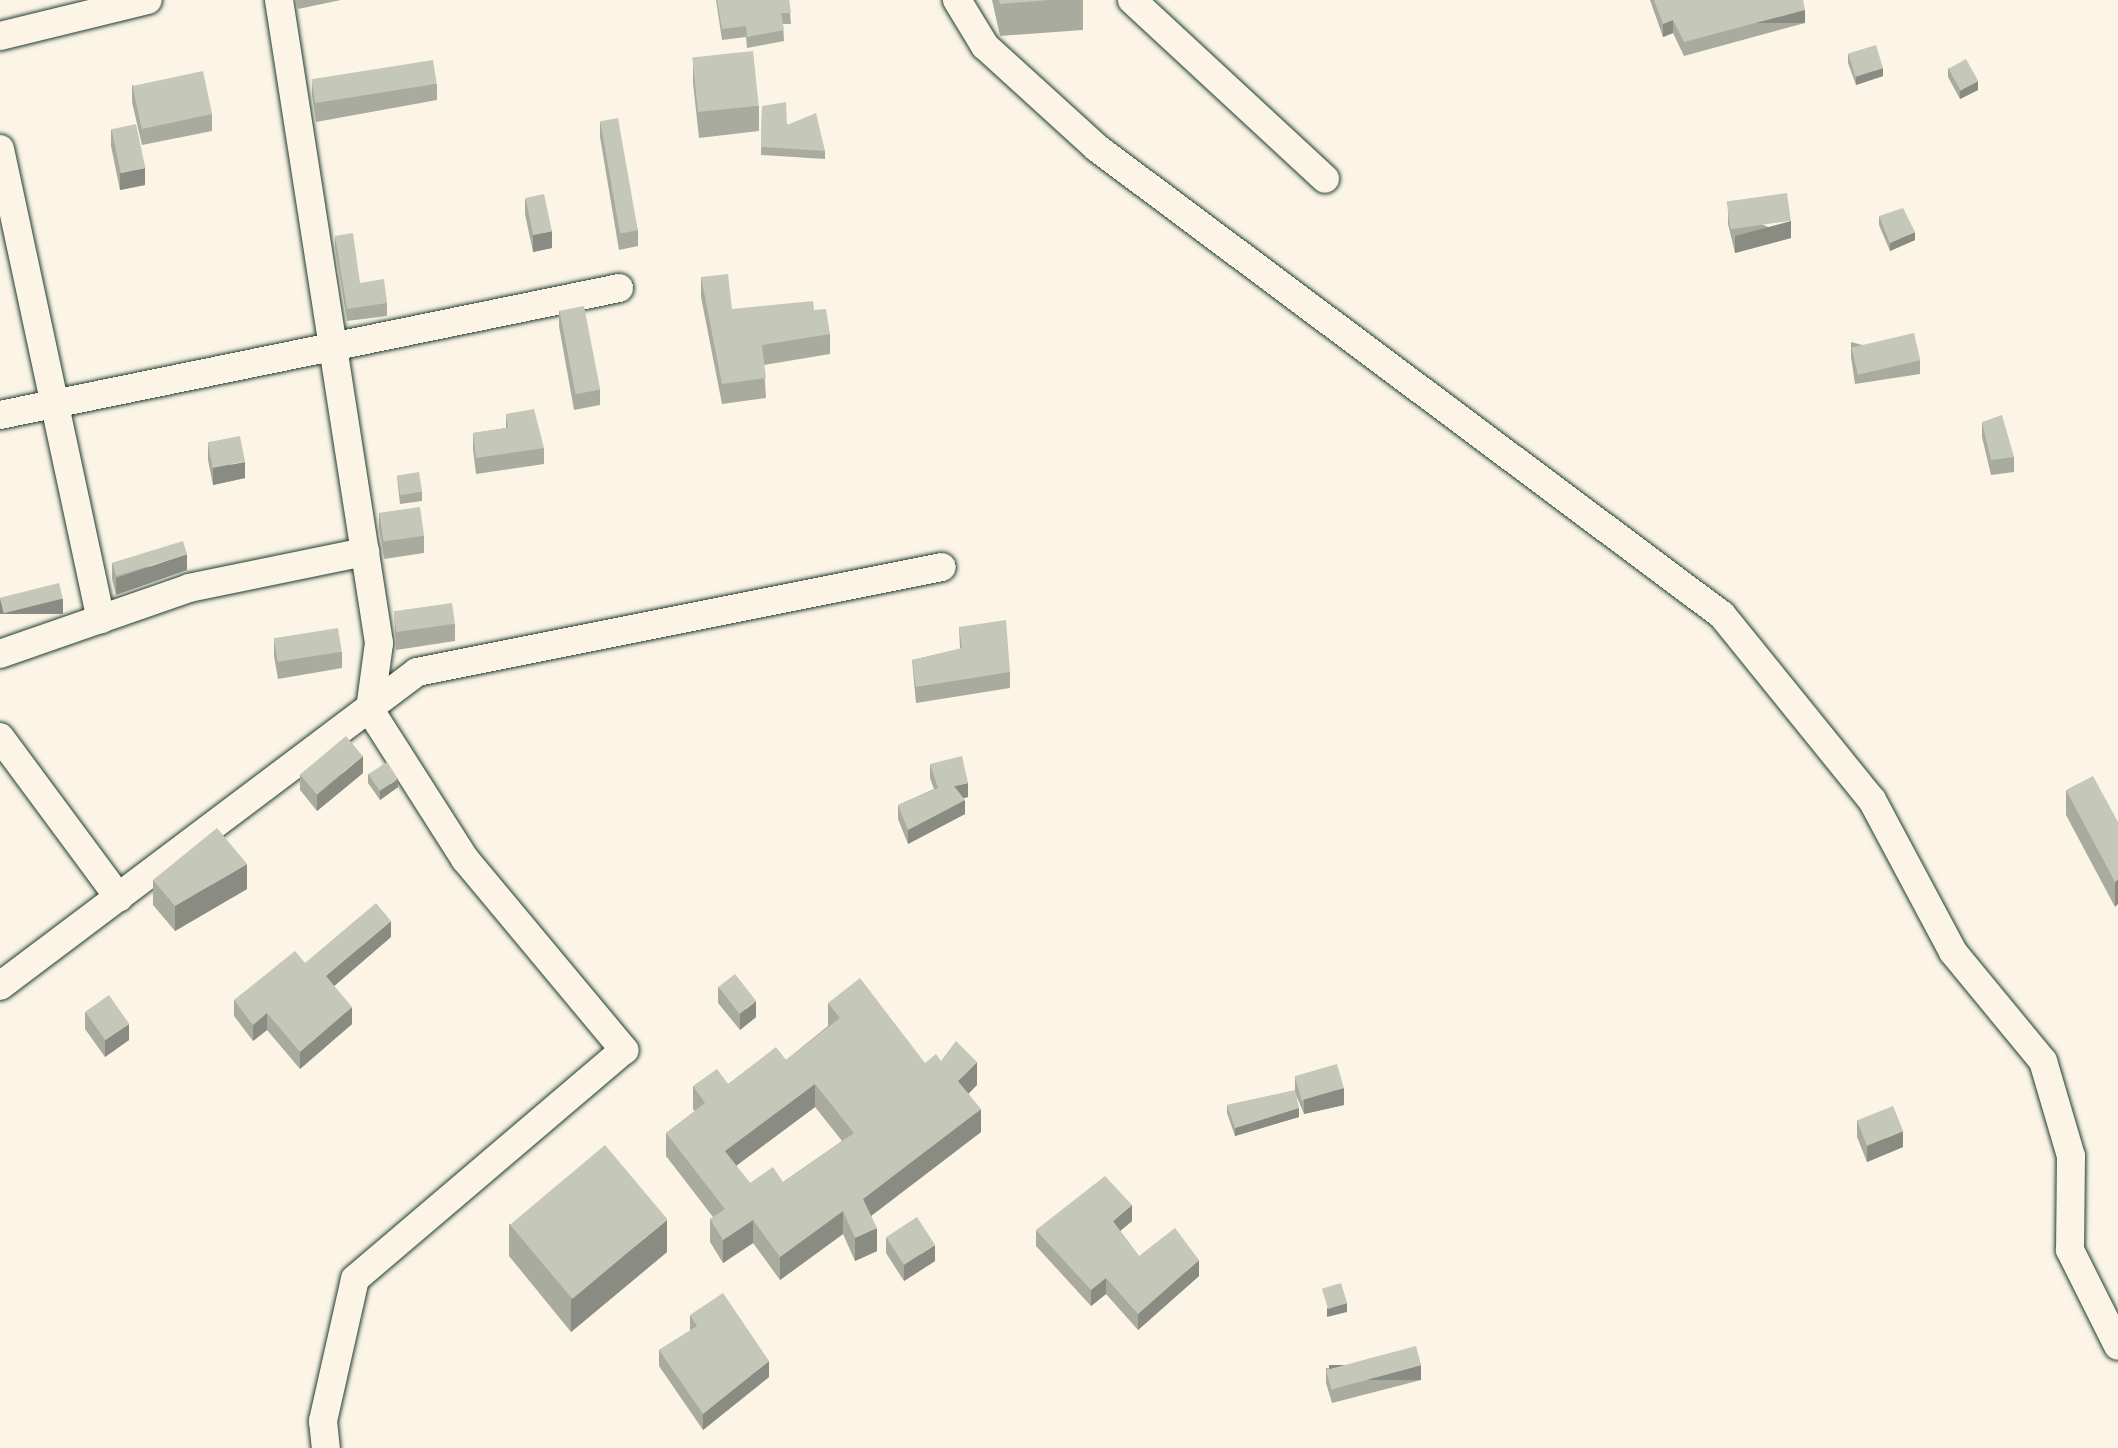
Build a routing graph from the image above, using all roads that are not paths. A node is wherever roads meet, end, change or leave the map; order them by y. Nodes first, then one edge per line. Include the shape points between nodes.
1 (148, 0) edge
2 (278, 0) edge
3 (957, 0) edge
4 (1132, 0) edge
5 (0, 36) edge
6 (0, 149) edge
7 (1325, 179) dead end
8 (618, 288) dead end
9 (330, 348) junction
10 (58, 403) junction
11 (0, 415) edge
12 (364, 552) junction
13 (942, 567) dead end
14 (100, 619) junction
15 (0, 654) edge
16 (370, 710) junction
17 (0, 737) edge
18 (118, 898) junction
19 (0, 986) edge
20 (2118, 1346) edge
21 (326, 1448) edge

1 - 5 street
2 - 9 street
3 - 20 street via 985,46 1097,148 1722,616 1872,800 1953,952 2043,1061 2071,1156 2070,1250
4 - 7 street
6 - 10 street
8 - 9 street
9 - 10 street
9 - 12 street
10 - 11 street
10 - 14 street
12 - 14 street via 189,588
12 - 16 street via 380,643
13 - 16 street via 416,672
14 - 15 street
16 - 18 street
16 - 21 street via 465,859 624,1050 355,1280 323,1421
17 - 18 street
18 - 19 street

